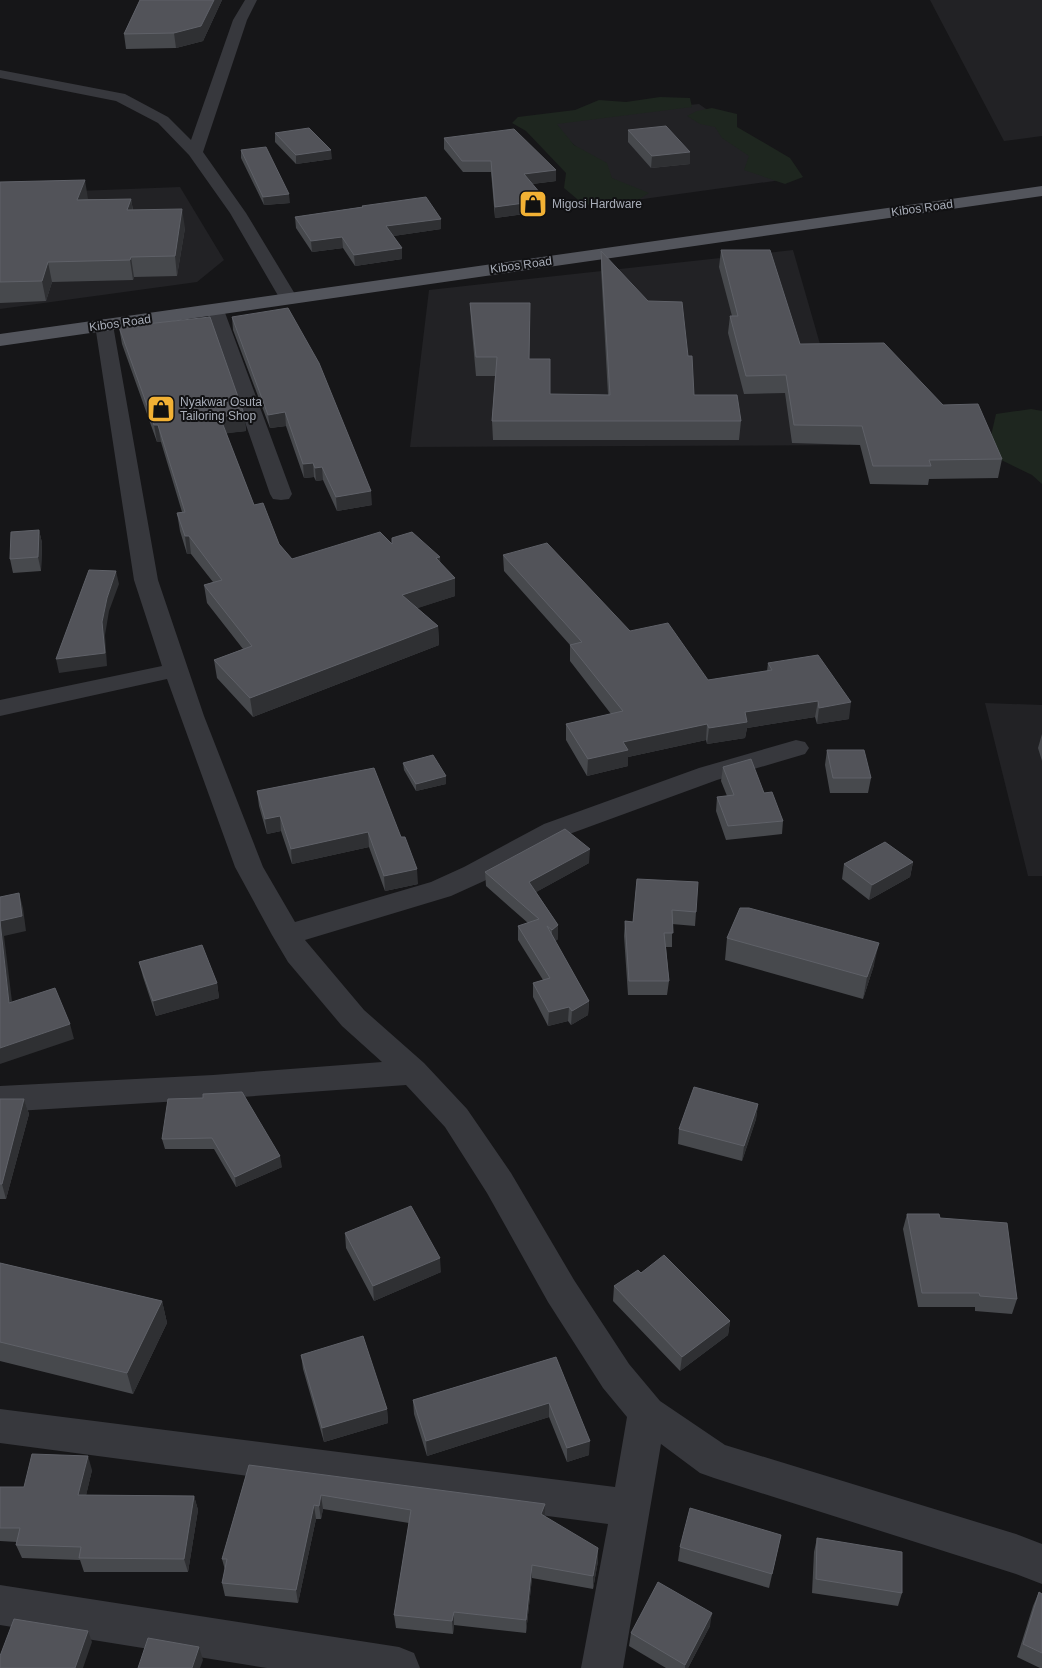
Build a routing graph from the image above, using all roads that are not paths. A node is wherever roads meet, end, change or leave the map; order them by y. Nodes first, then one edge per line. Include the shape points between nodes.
1 (251, 0) edge
2 (0, 74) edge
3 (195, 152) junction
4 (1042, 191) edge
5 (289, 299) junction
6 (215, 310) junction
7 (104, 326) junction
8 (0, 340) edge
9 (281, 494) dead end
10 (176, 670) junction
11 (0, 708) edge
12 (796, 748) dead end
13 (287, 935) junction
14 (413, 1072) junction
15 (0, 1099) edge
16 (647, 1413) junction
17 (0, 1426) edge
18 (631, 1508) junction
19 (1042, 1564) edge
20 (0, 1605) edge
21 (399, 1668) edge
22 (602, 1668) edge

1 - 3 street via 240,20
2 - 3 street via 120,97 163,120
3 - 5 street via 238,213
4 - 5 main road, Kibos Road
5 - 6 main road, Kibos Road
6 - 7 main road, Kibos Road
6 - 9 street
7 - 8 main road, Kibos Road
7 - 10 street via 146,580
10 - 11 street
10 - 13 street via 249,867
12 - 13 street via 708,774 554,830 474,874 441,888
13 - 14 street via 298,954 353,1018
14 - 15 street via 213,1088
14 - 16 street via 456,1118 616,1376
16 - 18 street
16 - 19 street via 714,1460
17 - 18 street
18 - 22 street
20 - 21 street

